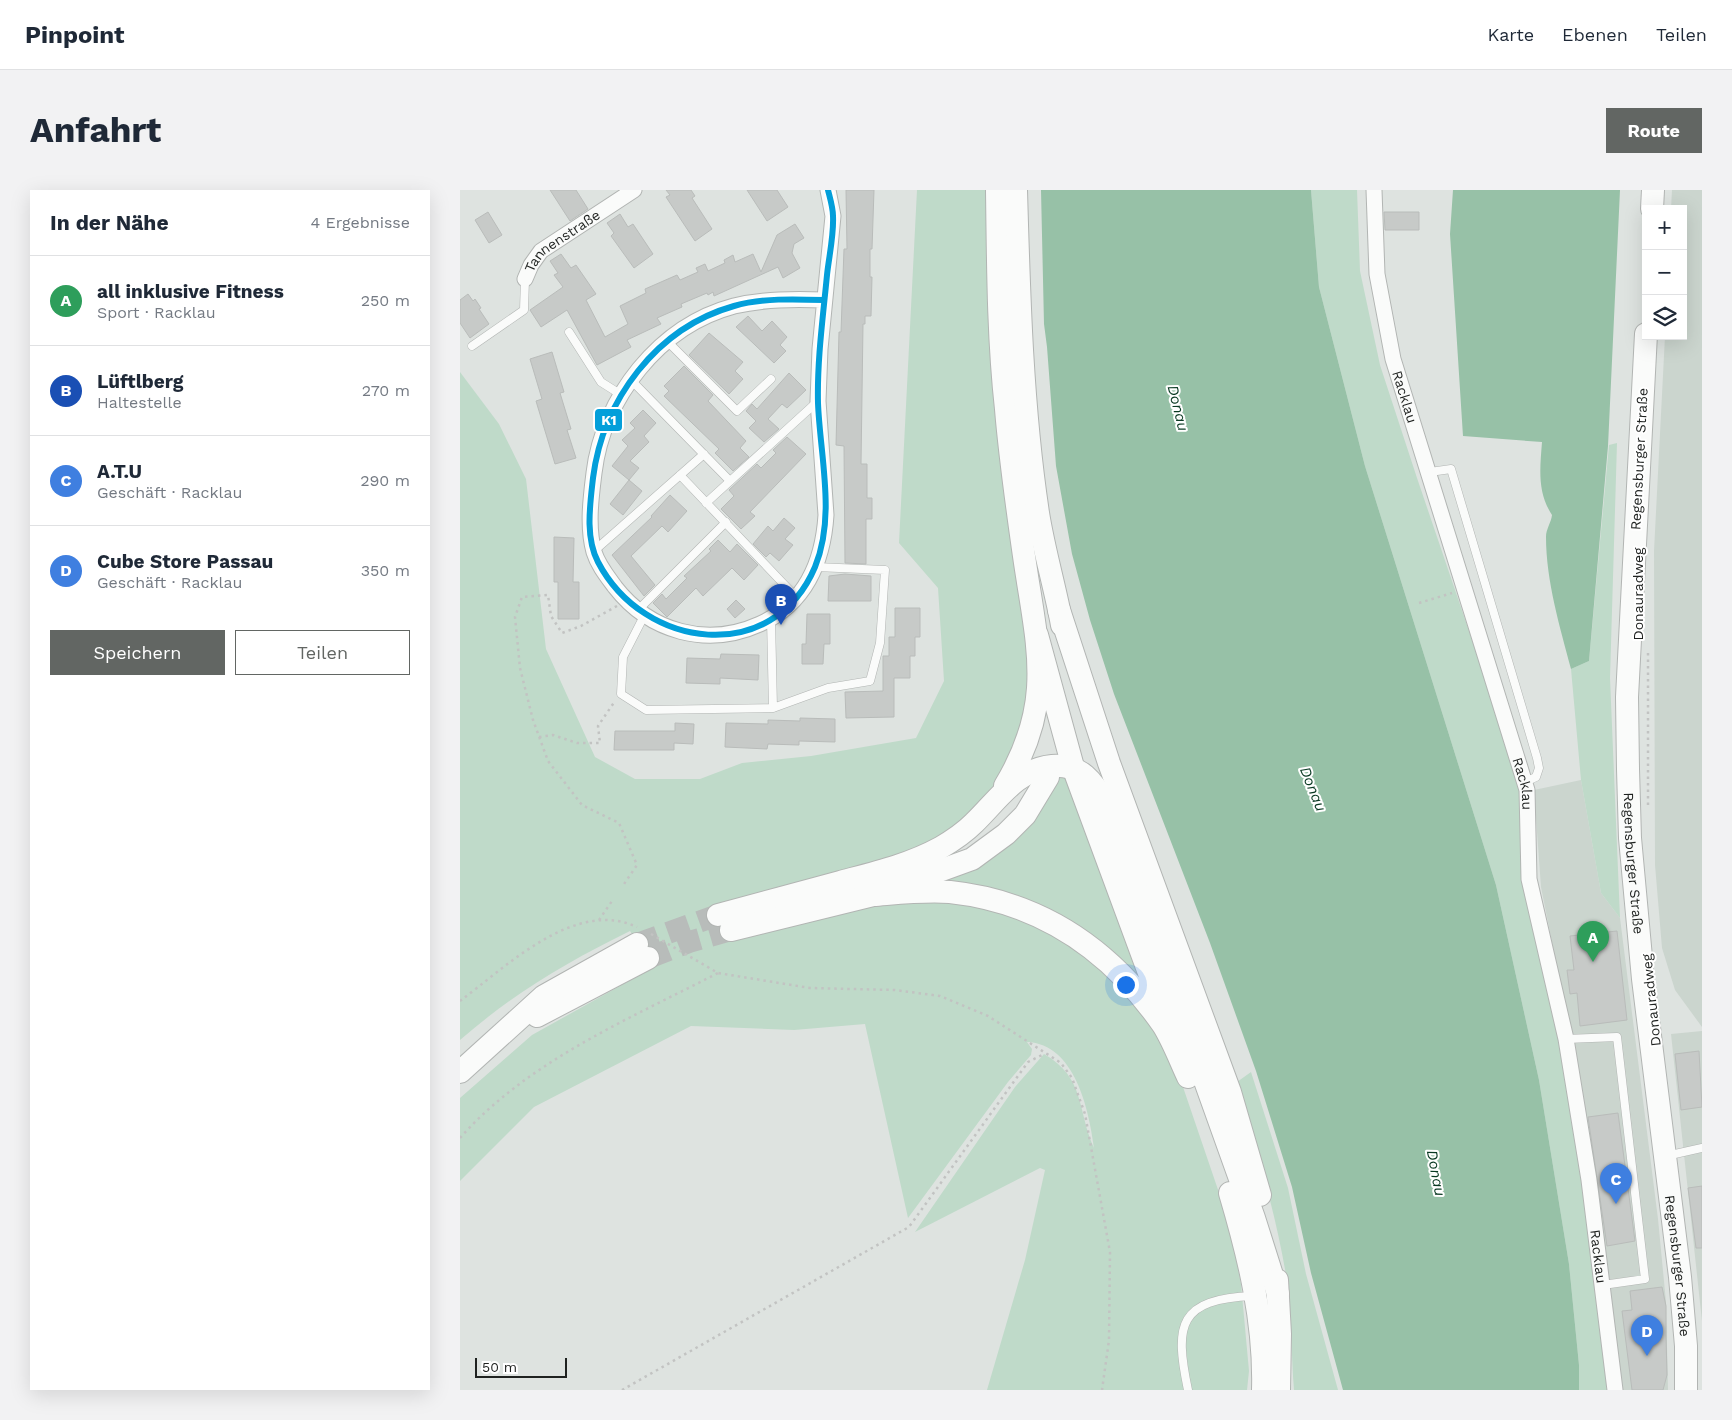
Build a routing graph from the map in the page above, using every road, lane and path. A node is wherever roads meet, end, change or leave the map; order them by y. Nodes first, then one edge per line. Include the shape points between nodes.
1 (634, 190) edge
2 (828, 190) edge
3 (997, 190) edge
4 (1016, 190) edge
5 (1374, 190) edge
6 (1653, 190) edge
7 (1652, 205) edge
8 (525, 279) joint
9 (824, 300) junction
10 (568, 332) dead end
11 (1646, 340) edge
12 (667, 342) junction
13 (472, 346) dead end
14 (771, 379) dead end
15 (631, 380) junction
16 (620, 394) junction
17 (818, 401) junction
18 (704, 454) junction
19 (1430, 472) junction
20 (680, 475) junction
21 (730, 481) junction
22 (706, 503) junction
23 (726, 522) junction
24 (594, 551) junction
25 (816, 567) junction
26 (1442, 596) dead end
27 (797, 598) junction
28 (627, 600) junction
29 (1419, 603) dead end
30 (1059, 610) junction
31 (641, 614) junction
32 (771, 620) junction
33 (1037, 635) junction
34 (1648, 644) dead end
35 (622, 694) junction
36 (773, 708) junction
37 (1068, 712) dead end
38 (539, 737) junction
39 (1073, 768) junction
40 (1048, 777) dead end
41 (1525, 782) junction
42 (1000, 795) junction
43 (1648, 812) dead end
44 (622, 887) dead end
45 (874, 895) junction
46 (612, 901) dead end
47 (599, 920) junction
48 (644, 941) junction
49 (718, 973) junction
50 (460, 1001) edge
51 (1566, 1039) junction
52 (1044, 1054) junction
53 (460, 1072) edge
54 (1188, 1077) junction
55 (460, 1138) edge
56 (1702, 1148) edge
57 (1664, 1156) junction
58 (1603, 1285) junction
59 (1267, 1295) junction
60 (622, 1390) edge
61 (1102, 1390) edge
62 (1188, 1390) edge
63 (1263, 1390) edge
64 (1279, 1390) edge
65 (1615, 1390) edge
66 (1686, 1390) edge

1 - 8 street, Tannenstraße via 541,251
2 - 9 street via 833,216
3 - 33 main road via 1005,407
4 - 30 main road via 1021,343 1030,452 1038,514
5 - 19 street, Racklau via 1377,274 1392,349
6 - 7 main road
8 - 13 lane, Tannenstraße via 524,310
9 - 12 street via 787,298 733,307 708,317
9 - 17 street
10 - 16 lane via 602,382
11 - 57 main road, Regensburger Straße via 1627,698 1628,770 1630,838 1643,979
12 - 14 lane via 736,411
12 - 15 street
15 - 16 street
15 - 18 lane
16 - 24 street via 602,435 594,468 591,513
17 - 21 lane
17 - 25 street via 826,515
18 - 20 lane
18 - 21 lane
19 - 41 street, Racklau
19 - 41 lane via 1451,469 1537,758 1539,768 1536,777
20 - 22 lane
20 - 24 lane
21 - 22 lane
22 - 23 lane
23 - 27 lane
23 - 31 lane
24 - 28 street via 602,570
25 - 27 street
25 - 36 lane via 885,570 880,643 870,680 828,688
26 - 29 path
27 - 32 street
28 - 31 street
28 - 38 path via 562,634 551,616 548,595 522,597 515,617 520,668
30 - 37 main road via 1069,666
30 - 59 main road via 1108,763 1230,1092 1266,1216
31 - 32 street via 672,629 714,636 749,629
31 - 35 lane via 623,658
32 - 36 lane
33 - 39 main road
33 - 42 main road via 1040,676 1035,715 1022,759
34 - 43 path, Donauradweg
35 - 36 lane via 646,710
35 - 38 path via 598,726 600,743 576,743 553,735
38 - 44 path via 548,761 582,805 619,823 637,865
39 - 42 main road via 1051,766 1040,769 1017,780
39 - 54 main road
39 - 59 main road via 1091,779 1106,804 1254,1218
40 - 45 main road via 1024,815 1006,834 972,859
41 - 51 street, Racklau via 1529,878
42 - 45 main road via 954,839 916,859 725,922
45 - 54 main road via 950,892 1007,904 1060,927 1092,948 1130,982 1164,1027
46 - 47 path
47 - 48 path via 614,920
47 - 50 path via 551,935
48 - 49 path
48 - 53 main road via 511,1028
49 - 52 path via 810,988 895,990 940,996 988,1016
49 - 55 path via 596,1036 546,1066 504,1097
51 - 58 street, Racklau
51 - 58 lane via 1617,1038 1645,1279
52 - 60 path via 1028,1062 909,1227
52 - 61 path via 1061,1063 1072,1078 1086,1114 1092,1142 1110,1252 1109,1340
54 - 59 main road
56 - 57 lane
57 - 66 main road, Regensburger Straße via 1681,1285
58 - 65 street, Racklau
59 - 62 lane via 1238,1296 1201,1304 1193,1311 1184,1328 1181,1352
59 - 63 main road via 1260,1314
59 - 64 main road via 1280,1334

